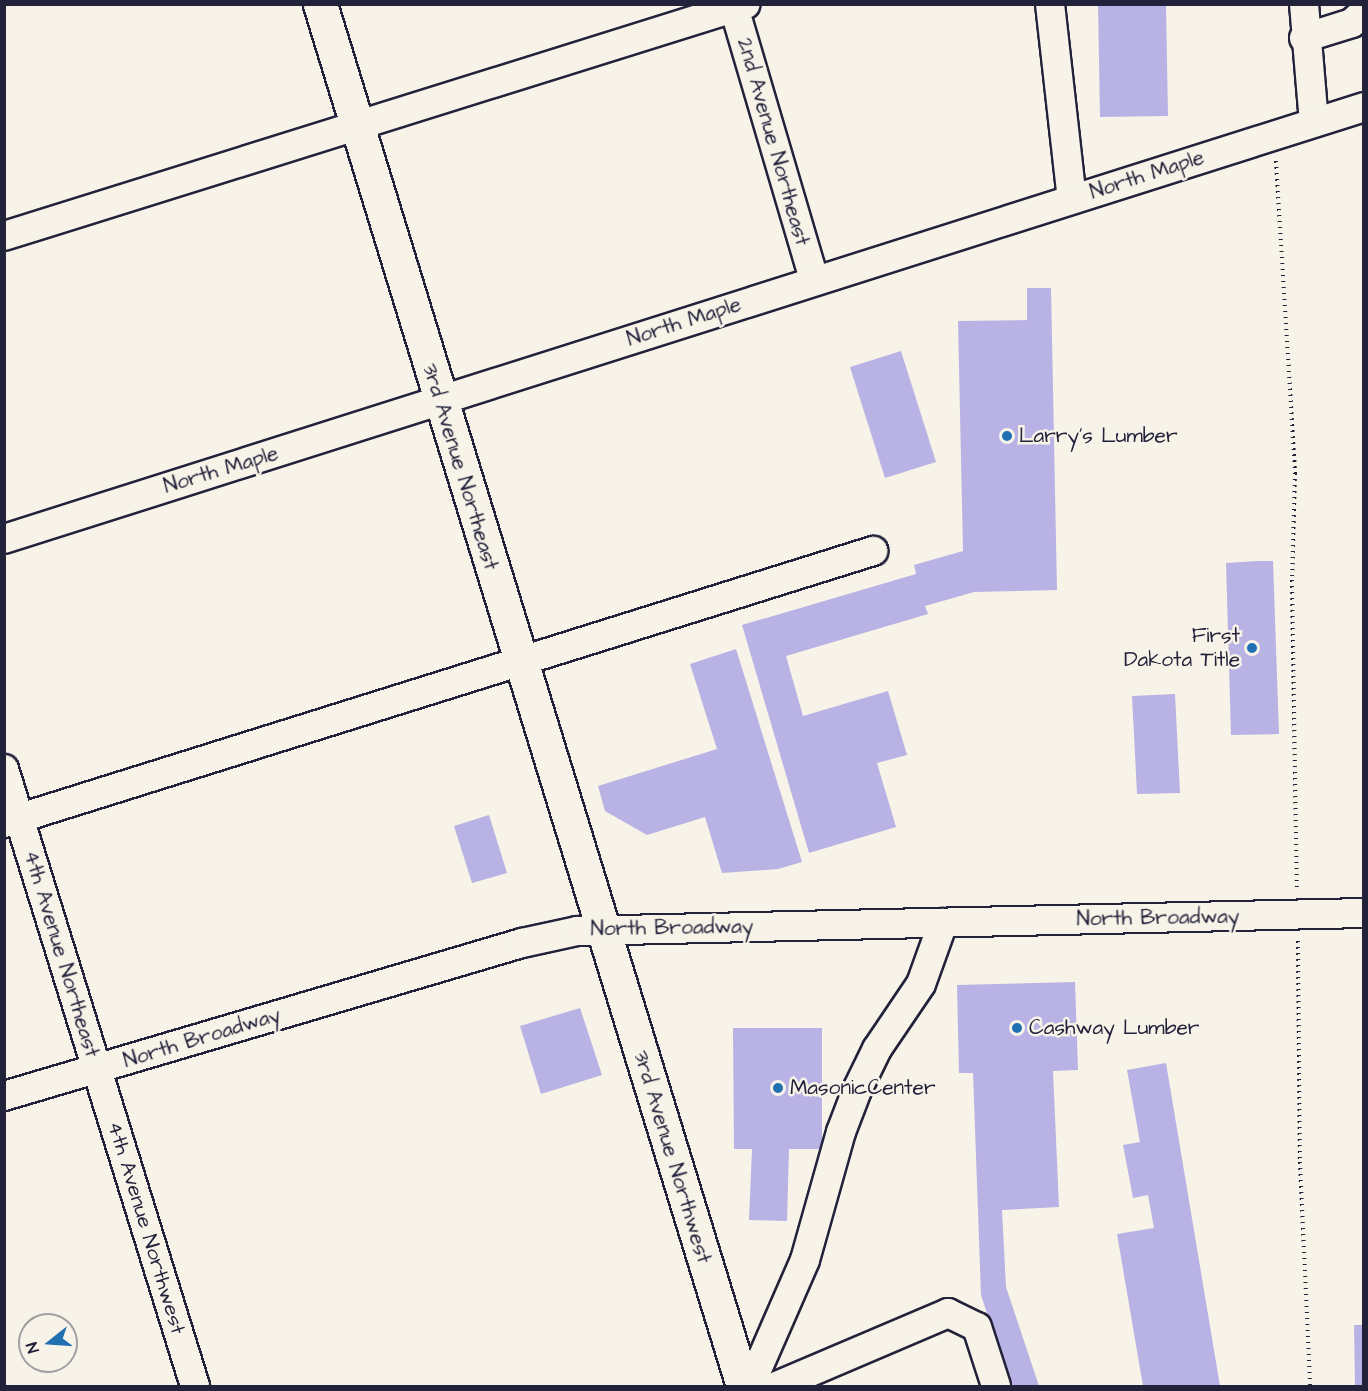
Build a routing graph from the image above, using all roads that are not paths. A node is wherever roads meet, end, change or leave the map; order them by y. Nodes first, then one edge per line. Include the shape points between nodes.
1 (320, 4) edge
2 (1050, 4) edge
3 (1304, 4) edge
4 (738, 6) edge
5 (1364, 12) edge
6 (1304, 38) junction
7 (1364, 107) edge
8 (1314, 122) junction
9 (357, 128) junction
10 (1072, 199) junction
11 (4, 236) edge
12 (814, 280) junction
13 (440, 402) junction
14 (4, 538) edge
15 (873, 551) dead end
16 (520, 660) junction
17 (4, 769) edge
18 (12, 821) edge
19 (1364, 913) edge
20 (943, 922) junction
21 (603, 928) junction
22 (96, 1069) junction
23 (4, 1096) edge
24 (195, 1386) edge
25 (742, 1386) edge
26 (750, 1386) edge
27 (777, 1386) edge
28 (996, 1386) edge

1 - 9 main road, 3rd Avenue Northeast
2 - 10 street
3 - 6 street
4 - 9 street
4 - 12 street, 2nd Avenue Northeast
5 - 6 street via 1352,23
6 - 8 street
7 - 8 street, North Maple
8 - 10 street, North Maple
9 - 11 street
9 - 13 main road, 3rd Avenue Northeast
10 - 12 street, North Maple
12 - 13 street, North Maple
13 - 14 street, North Maple
13 - 16 main road, 3rd Avenue Northeast
15 - 16 street
16 - 18 street
16 - 21 main road, 3rd Avenue Northeast
17 - 18 street, 4th Avenue Northeast
18 - 22 street, 4th Avenue Northeast
19 - 20 street, North Broadway
20 - 21 street, North Broadway
20 - 26 street via 921,984 878,1049 857,1090 840,1132 805,1260
21 - 22 street, North Broadway via 522,943
21 - 25 main road, 3rd Avenue Northwest
22 - 23 street, North Broadway
22 - 24 street, 4th Avenue Northwest
27 - 28 street via 948,1313 976,1327

